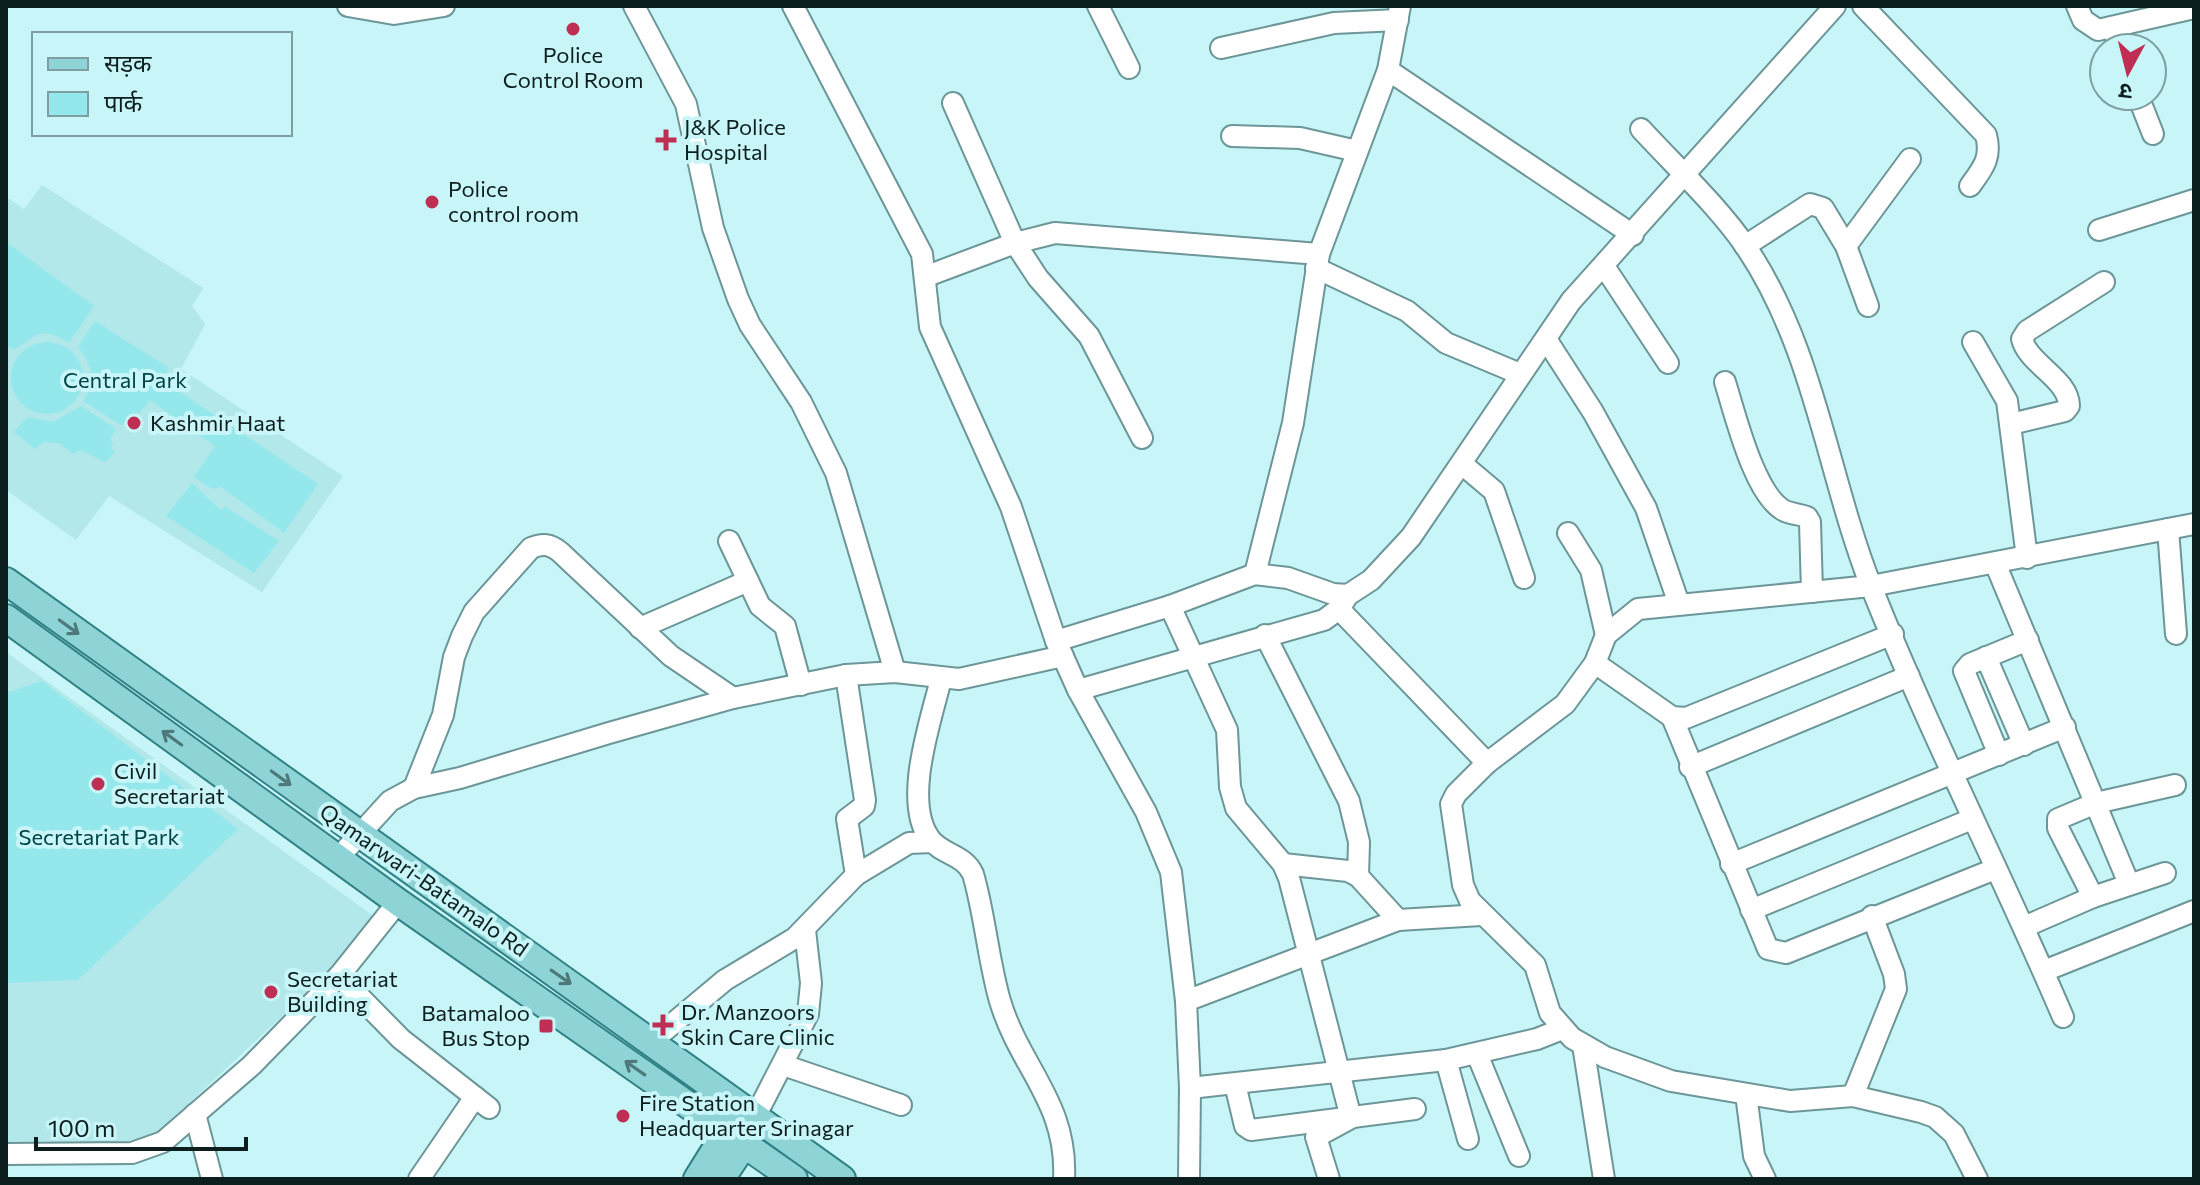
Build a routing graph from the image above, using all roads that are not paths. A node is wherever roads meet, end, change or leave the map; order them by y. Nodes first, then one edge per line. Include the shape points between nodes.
1 (348, 6) edge
2 (444, 6) edge
3 (634, 6) edge
4 (793, 6) edge
5 (1098, 6) edge
6 (1835, 6) edge
7 (1863, 6) edge
8 (2077, 6) edge
9 (2194, 8) edge
10 (1399, 13) edge
11 (2112, 27) junction
12 (2114, 32) edge
13 (1221, 48) dead end
14 (1129, 68) dead end
15 (1388, 70) junction
16 (953, 103) dead end
17 (2144, 112) edge
18 (1641, 129) dead end
19 (2153, 134) dead end
20 (1232, 136) dead end
21 (1357, 151) junction
22 (1910, 159) dead end
23 (1685, 178) junction
24 (1970, 186) dead end
25 (2194, 200) edge
26 (2099, 230) dead end
27 (1633, 235) junction
28 (1015, 243) junction
29 (1745, 246) junction
30 (1846, 246) junction
31 (1317, 261) junction
32 (1604, 266) junction
33 (927, 276) junction
34 (2104, 282) dead end
35 (1868, 306) dead end
36 (1546, 339) junction
37 (1973, 342) dead end
38 (1668, 363) dead end
39 (1520, 374) junction
40 (1725, 382) dead end
41 (2011, 424) junction
42 (1142, 438) dead end
43 (1462, 464) junction
44 (2194, 524) edge
45 (2168, 529) junction
46 (1568, 533) dead end
47 (729, 541) dead end
48 (2027, 558) junction
49 (1995, 563) junction
50 (1255, 574) junction
51 (1524, 578) dead end
52 (6, 581) edge
53 (748, 581) junction
54 (1871, 586) junction
55 (1812, 592) junction
56 (1344, 602) junction
57 (1679, 604) junction
58 (1170, 606) junction
59 (6, 618) edge
60 (640, 628) junction
61 (1893, 634) junction
62 (2176, 634) dead end
63 (1265, 635) junction
64 (1606, 635) junction
65 (2028, 640) junction
66 (1060, 648) junction
67 (1190, 655) junction
68 (1986, 657) junction
69 (1595, 663) junction
70 (895, 672) junction
71 (846, 675) junction
72 (1909, 676) junction
73 (941, 679) junction
74 (801, 685) junction
75 (1078, 690) junction
76 (733, 698) junction
77 (1672, 717) junction
78 (2065, 727) junction
79 (2024, 745) junction
80 (1999, 755) junction
81 (1487, 763) junction
82 (1690, 767) junction
83 (1952, 775) junction
84 (2175, 785) dead end
85 (414, 788) junction
86 (2096, 803) junction
87 (1972, 819) junction
88 (358, 833) junction
89 (932, 842) junction
90 (339, 857) junction
91 (1283, 864) junction
92 (1731, 864) junction
93 (1995, 869) junction
94 (2165, 873) dead end
95 (856, 875) junction
96 (1358, 876) junction
97 (2129, 884) junction
98 (2093, 897) junction
99 (398, 902) junction
100 (1751, 910) junction
101 (2194, 911) edge
102 (1481, 915) junction
103 (1872, 916) junction
104 (1398, 920) junction
105 (2024, 927) junction
106 (805, 930) junction
107 (1309, 955) junction
108 (2044, 971) junction
109 (339, 976) junction
110 (1186, 1001) junction
111 (2063, 1017) dead end
112 (1562, 1029) junction
113 (652, 1041) junction
114 (1583, 1045) junction
115 (1477, 1054) junction
116 (1446, 1060) junction
117 (783, 1065) junction
118 (1339, 1071) junction
119 (1235, 1084) junction
120 (1190, 1088) junction
121 (1746, 1094) junction
122 (1853, 1096) junction
123 (901, 1105) dead end
124 (1415, 1109) dead end
125 (748, 1112) junction
126 (195, 1114) junction
127 (1351, 1118) junction
128 (737, 1138) junction
129 (1468, 1139) dead end
130 (6, 1154) edge
131 (1519, 1156) dead end
132 (767, 1171) edge
133 (212, 1179) edge
134 (419, 1179) edge
135 (697, 1179) edge
136 (721, 1179) edge
137 (794, 1179) edge
138 (842, 1179) edge
139 (1064, 1179) edge
140 (1189, 1179) edge
141 (1329, 1179) edge
142 (1604, 1179) edge
143 (1765, 1179) edge
144 (1977, 1179) edge

1 - 2 street via 411,14
3 - 70 street via 686,104 713,228 738,299 807,413 836,473
4 - 33 street via 922,254
5 - 14 street
6 - 23 street
7 - 24 street via 1986,135 1987,163
8 - 11 street via 2090,27
9 - 11 street
10 - 13 street
10 - 15 street
11 - 12 street
15 - 21 street
15 - 27 street
16 - 28 street
17 - 19 street
18 - 23 street
20 - 21 street via 1300,138
21 - 31 street
22 - 30 street
23 - 27 street
23 - 29 street
25 - 26 street
27 - 32 street
28 - 31 street via 1075,232
28 - 33 street
28 - 42 street via 1089,336
29 - 30 street via 1810,204 1823,208
29 - 54 street via 1808,376
30 - 35 street
31 - 39 street via 1407,311 1446,343
31 - 50 street via 1293,423
32 - 36 street via 1571,301
32 - 38 street
33 - 66 street via 930,327 1011,507
34 - 41 street via 2022,339 2065,392 2069,406
36 - 39 street
36 - 57 street via 1641,498
37 - 41 street via 2005,392
39 - 43 street
40 - 55 street via 1747,450 1774,501 1810,522
41 - 48 street
43 - 51 street via 1494,491
43 - 56 street via 1411,537
44 - 45 street
45 - 48 street
45 - 62 street
46 - 64 street via 1591,570
47 - 53 street
48 - 49 street
49 - 54 street
49 - 65 street
50 - 56 street via 1288,578
50 - 58 street
52 -> 88 main road, Qamarwari-Batamalo Rd
53 - 60 street
53 - 74 street via 760,606 785,626
54 - 55 street
54 - 61 street
55 - 57 street
56 - 63 street via 1324,620
56 - 81 street
57 - 64 street via 1638,609
58 - 66 street
58 - 67 street
90 -> 59 main road, Qamarwari-Batamalo Rd
60 - 76 street
60 - 85 street via 551,545 531,548 474,612 462,636 443,715
61 - 72 street
61 - 77 street via 1699,716
63 - 67 street
63 - 96 street via 1346,791 1359,842
64 - 69 street
65 - 68 street
65 - 78 street
66 - 73 street via 977,676
66 - 75 street
67 - 75 street
67 - 91 street via 1227,730 1236,808
68 - 79 street
68 - 80 street via 1966,666 1964,674
69 - 77 street
69 - 81 street via 1565,704
70 - 71 street
70 - 73 street
71 - 74 street
71 - 95 street via 865,800 847,819
72 - 82 street
72 - 83 street
73 - 89 street via 919,789 924,829
74 - 76 street
75 - 110 street via 1146,812 1171,872
76 - 85 street
77 - 82 street
78 - 79 street
78 - 86 street
79 - 80 street
80 - 83 street
81 - 102 street via 1456,794 1450,818 1463,885
82 - 92 street
83 - 87 street
83 - 92 street
84 - 86 street
85 - 88 street via 390,801
86 - 97 street
86 - 98 street via 2063,816 2057,824
87 - 93 street
87 - 100 street
88 - 90 street
88 -> 113 main road, Qamarwari-Batamalo Rd
89 - 95 street via 909,843
89 - 139 street via 961,858 973,874 1003,1011 1061,1129
90 - 99 main road, Qamarwari-Batamalo Rd
91 - 96 street via 1340,869
91 - 107 street
92 - 100 street
93 - 103 street
93 - 105 street
94 - 97 street
95 - 106 street
96 - 104 street
97 - 98 street
98 - 105 street
99 - 109 street
128 -> 99 main road, Qamarwari-Batamalo Rd
100 - 103 street via 1768,949 1780,954
101 - 108 street
102 - 104 street
102 - 112 street via 1535,965 1550,1013
103 - 122 street via 1896,989
104 - 107 street
105 - 108 street
106 - 113 street via 725,980
106 - 117 street via 811,997
107 - 110 street
107 - 118 street
108 - 111 street
109 - 126 street via 252,1065
109 - 134 street via 401,1039 482,1102
110 - 120 street
112 - 114 street
112 - 115 street
113 - 125 main road, Qamarwari-Batamalo Rd
114 - 121 street via 1671,1081
114 - 142 street
115 - 116 street
115 - 131 street
116 - 118 street
116 - 129 street
117 - 123 street
117 - 125 street
118 - 119 street
118 - 127 street
119 - 120 street
119 - 127 street via 1245,1126 1251,1130
120 - 140 street
121 - 122 street via 1790,1101
121 - 143 street via 1754,1156
122 - 144 street via 1935,1117 1954,1134
124 - 127 street
125 - 128 main road
125 - 138 main road, Qamarwari-Batamalo Rd
126 - 130 street via 163,1142 132,1153
126 - 133 street
127 - 141 street via 1316,1137
128 - 132 main road, Qamarwari-Batamalo Rd
128 - 135 main road
128 - 136 main road
132 - 137 main road, Qamarwari-Batamalo Rd

